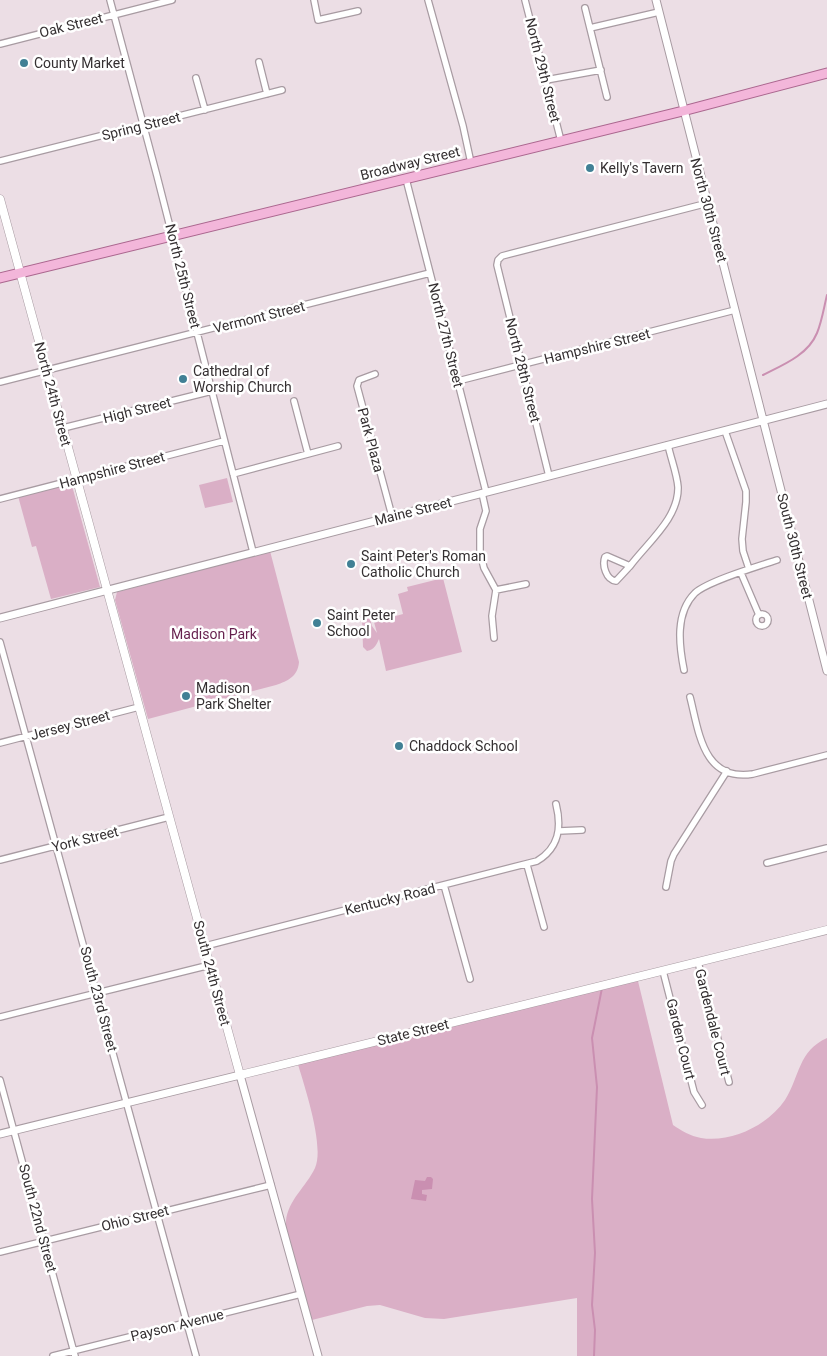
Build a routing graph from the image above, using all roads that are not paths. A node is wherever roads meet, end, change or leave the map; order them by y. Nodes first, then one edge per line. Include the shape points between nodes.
1 (110, 0) edge
2 (172, 0) edge
3 (314, 0) edge
4 (428, 0) edge
5 (525, 0) edge
6 (656, 0) edge
7 (585, 8) dead end
8 (358, 11) dead end
9 (659, 12) junction
10 (114, 15) junction
11 (590, 28) junction
12 (0, 44) edge
13 (259, 62) dead end
14 (601, 70) junction
15 (827, 73) edge
16 (196, 78) dead end
17 (546, 80) junction
18 (282, 90) dead end
19 (267, 94) junction
20 (608, 97) dead end
21 (204, 110) junction
22 (683, 111) junction
23 (144, 125) junction
24 (561, 140) junction
25 (0, 161) edge
26 (471, 163) junction
27 (406, 179) junction
28 (0, 199) edge
29 (708, 203) junction
30 (172, 236) junction
31 (430, 273) junction
32 (20, 274) junction
33 (0, 278) edge
34 (735, 310) junction
35 (197, 333) junction
36 (522, 365) junction
37 (46, 370) junction
38 (375, 374) dead end
39 (458, 381) junction
40 (0, 382) edge
41 (212, 391) junction
42 (294, 401) dead end
43 (827, 404) edge
44 (762, 420) junction
45 (63, 428) junction
46 (725, 431) junction
47 (224, 440) junction
48 (668, 445) junction
49 (338, 446) dead end
50 (308, 454) junction
51 (233, 474) junction
52 (549, 476) junction
53 (77, 479) junction
54 (484, 493) junction
55 (0, 499) edge
56 (392, 516) junction
57 (253, 552) junction
58 (777, 560) dead end
59 (630, 566) junction
60 (749, 569) junction
61 (741, 573) junction
62 (526, 584) dead end
63 (107, 590) junction
64 (496, 590) junction
65 (759, 615) dead end
66 (0, 618) edge
67 (494, 638) dead end
68 (0, 642) edge
69 (684, 670) dead end
70 (827, 671) edge
71 (690, 697) dead end
72 (139, 707) junction
73 (26, 736) junction
74 (0, 743) edge
75 (827, 755) edge
76 (727, 772) junction
77 (556, 804) dead end
78 (169, 817) junction
79 (582, 830) dead end
80 (559, 831) junction
81 (56, 846) junction
82 (827, 848) edge
83 (0, 860) edge
84 (767, 863) dead end
85 (527, 865) junction
86 (444, 885) junction
87 (666, 887) dead end
88 (544, 927) dead end
89 (827, 930) edge
90 (205, 946) junction
91 (698, 962) junction
92 (210, 965) junction
93 (663, 971) junction
94 (470, 979) dead end
95 (97, 993) junction
96 (0, 1018) edge
97 (240, 1075) junction
98 (0, 1080) edge
99 (729, 1082) dead end
100 (127, 1103) junction
101 (702, 1105) dead end
102 (14, 1131) junction
103 (0, 1134) edge
104 (271, 1184) junction
105 (157, 1213) junction
106 (44, 1241) junction
107 (0, 1252) edge
108 (301, 1294) junction
109 (187, 1323) junction
110 (75, 1353) edge
111 (53, 1356) edge
112 (196, 1356) edge
113 (318, 1356) edge

1 - 10 street, North 25th Street
2 - 10 street, Oak Street
3 - 8 street via 318,20
4 - 26 street
5 - 17 street, North 29th Street
6 - 9 street, North 30th Street
7 - 11 street
9 - 11 street
9 - 22 street, North 30th Street
10 - 12 street, Oak Street
10 - 23 street, North 25th Street
11 - 14 street
13 - 19 street
14 - 17 street
14 - 20 street
15 - 22 main road, Broadway Street
16 - 21 street
17 - 24 street, North 29th Street
18 - 19 street, Spring Street
19 - 21 street, Spring Street
21 - 23 street, Spring Street
22 - 24 main road, Broadway Street
22 - 29 street, North 30th Street
23 - 25 street, Spring Street
23 - 30 street, North 25th Street
24 - 26 main road, Broadway Street
26 - 27 main road, Broadway Street
27 - 30 main road, Broadway Street
27 - 31 street, North 27th Street
28 - 32 main road, North 24th Street
29 - 34 street, North 30th Street
29 - 36 street, North 28th Street via 502,256 497,265
30 - 32 main road, Broadway Street
30 - 35 street, North 25th Street
31 - 35 street, Vermont Street
31 - 39 street, North 27th Street
32 - 33 main road, Broadway Street
32 - 37 main road, North 24th Street
34 - 36 street, Hampshire Street
34 - 44 street, North 30th Street
35 - 37 street, Vermont Street
35 - 41 street, North 25th Street
36 - 39 street, Hampshire Street
36 - 52 street, North 28th Street
37 - 40 street, Vermont Street
37 - 45 main road, North 24th Street
38 - 56 street, Park Plaza via 359,380 356,386
39 - 54 street, North 27th Street
41 - 45 street, High Street
41 - 47 street, North 25th Street
42 - 50 street
43 - 44 street, Maine Street
44 - 46 street, Maine Street
44 - 70 street, South 30th Street
45 - 53 main road, North 24th Street
46 - 48 street, Maine Street
46 - 60 street via 746,491 743,546
47 - 51 street, North 25th Street
47 - 53 street, Hampshire Street
48 - 52 street, Maine Street
48 - 59 street via 678,483 676,505
49 - 50 street
50 - 51 street
51 - 57 street, North 25th Street
52 - 54 street, Maine Street
53 - 55 street, Hampshire Street
53 - 63 main road, North 24th Street
54 - 56 street, Maine Street
54 - 64 street, North 27th Street via 486,506 480,529 482,561
56 - 57 street, Maine Street
57 - 63 street, Maine Street
58 - 60 street
59 - 59 street via 610,556 604,559 608,578 612,581 618,580
60 - 61 street
61 - 65 street
61 - 69 street via 708,585 690,600 679,634
62 - 64 street
63 - 66 street, Maine Street
63 - 72 main road, South 24th Street
64 - 67 street via 492,616
68 - 73 street, South 23rd Street
71 - 76 street via 704,750
72 - 73 street, Jersey Street
72 - 78 main road, South 24th Street
73 - 74 street, Jersey Street
73 - 81 street, South 23rd Street
75 - 76 street via 753,774
76 - 87 street via 674,854
77 - 80 street
78 - 81 street, York Street
78 - 90 main road, South 24th Street
79 - 80 street
80 - 85 street, Kentucky Road via 546,856
81 - 83 street, York Street
81 - 95 street, South 23rd Street
82 - 84 street
85 - 86 street, Kentucky Road
85 - 88 street
86 - 90 street, Kentucky Road
86 - 94 street
89 - 91 main road, State Street
90 - 92 main road, South 24th Street
91 - 93 main road, State Street
91 - 99 street, Gardendale Court
92 - 95 street
92 - 97 main road, South 24th Street
93 - 97 main road, State Street
93 - 101 street, Garden Court via 694,1092
95 - 96 street
95 - 100 street, South 23rd Street
97 - 100 street, State Street
97 - 104 street, South 24th Street
98 - 102 street, South 22nd Street
100 - 102 street, State Street
100 - 105 street, South 23rd Street
102 - 103 street, State Street
102 - 106 street, South 22nd Street
104 - 105 street, Ohio Street
104 - 108 street, South 24th Street
105 - 106 street, Ohio Street
105 - 109 street, South 23rd Street
106 - 107 street, Ohio Street
106 - 110 street, South 22nd Street
108 - 109 street, Payson Avenue
108 - 113 street, South 24th Street
109 - 110 street, Payson Avenue
109 - 112 street, South 23rd Street
110 - 111 street, Payson Avenue

